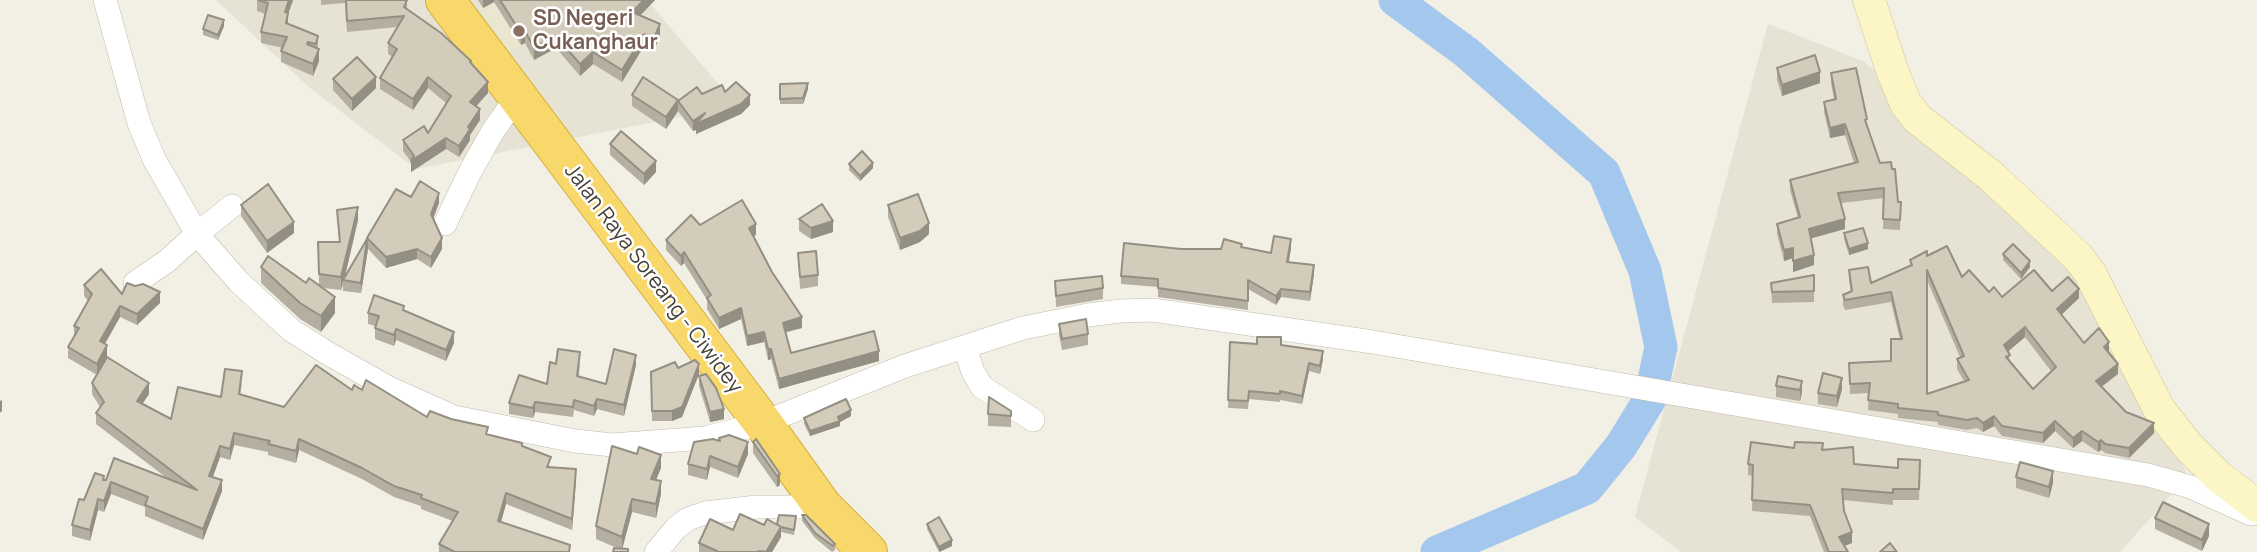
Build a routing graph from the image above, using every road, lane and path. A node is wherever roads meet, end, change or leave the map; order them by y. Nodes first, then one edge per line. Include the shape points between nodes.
1 (105, 0) edge
2 (445, 0) edge
3 (1869, 0) edge
4 (517, 97) junction
5 (232, 206) dead end
6 (445, 224) dead end
7 (197, 234) junction
8 (135, 283) edge
9 (965, 347) junction
10 (1033, 420) dead end
11 (763, 423) junction
12 (2257, 506) edge
13 (823, 507) junction
14 (2257, 517) edge
15 (656, 552) edge
16 (868, 552) edge

1 - 7 street via 139,123
2 - 4 highway, Jalan Raya Soreang - Ciwidey
3 - 12 street via 1906,104 2078,257 2159,409 2218,476
4 - 6 street via 493,131
4 - 11 highway, Jalan Raya Soreang - Ciwidey
5 - 7 street
7 - 8 street
7 - 11 street via 239,282 291,330 388,388 454,417 612,445 705,438
9 - 10 street via 982,387
9 - 11 street
9 - 14 street via 1023,328 1088,315 1153,310 1373,342 2148,475 2203,491
11 - 13 highway, Jalan Raya Soreang - Ciwidey
13 - 15 street via 705,513 676,528
13 - 16 highway, Jalan Raya Soreang - Ciwidey

